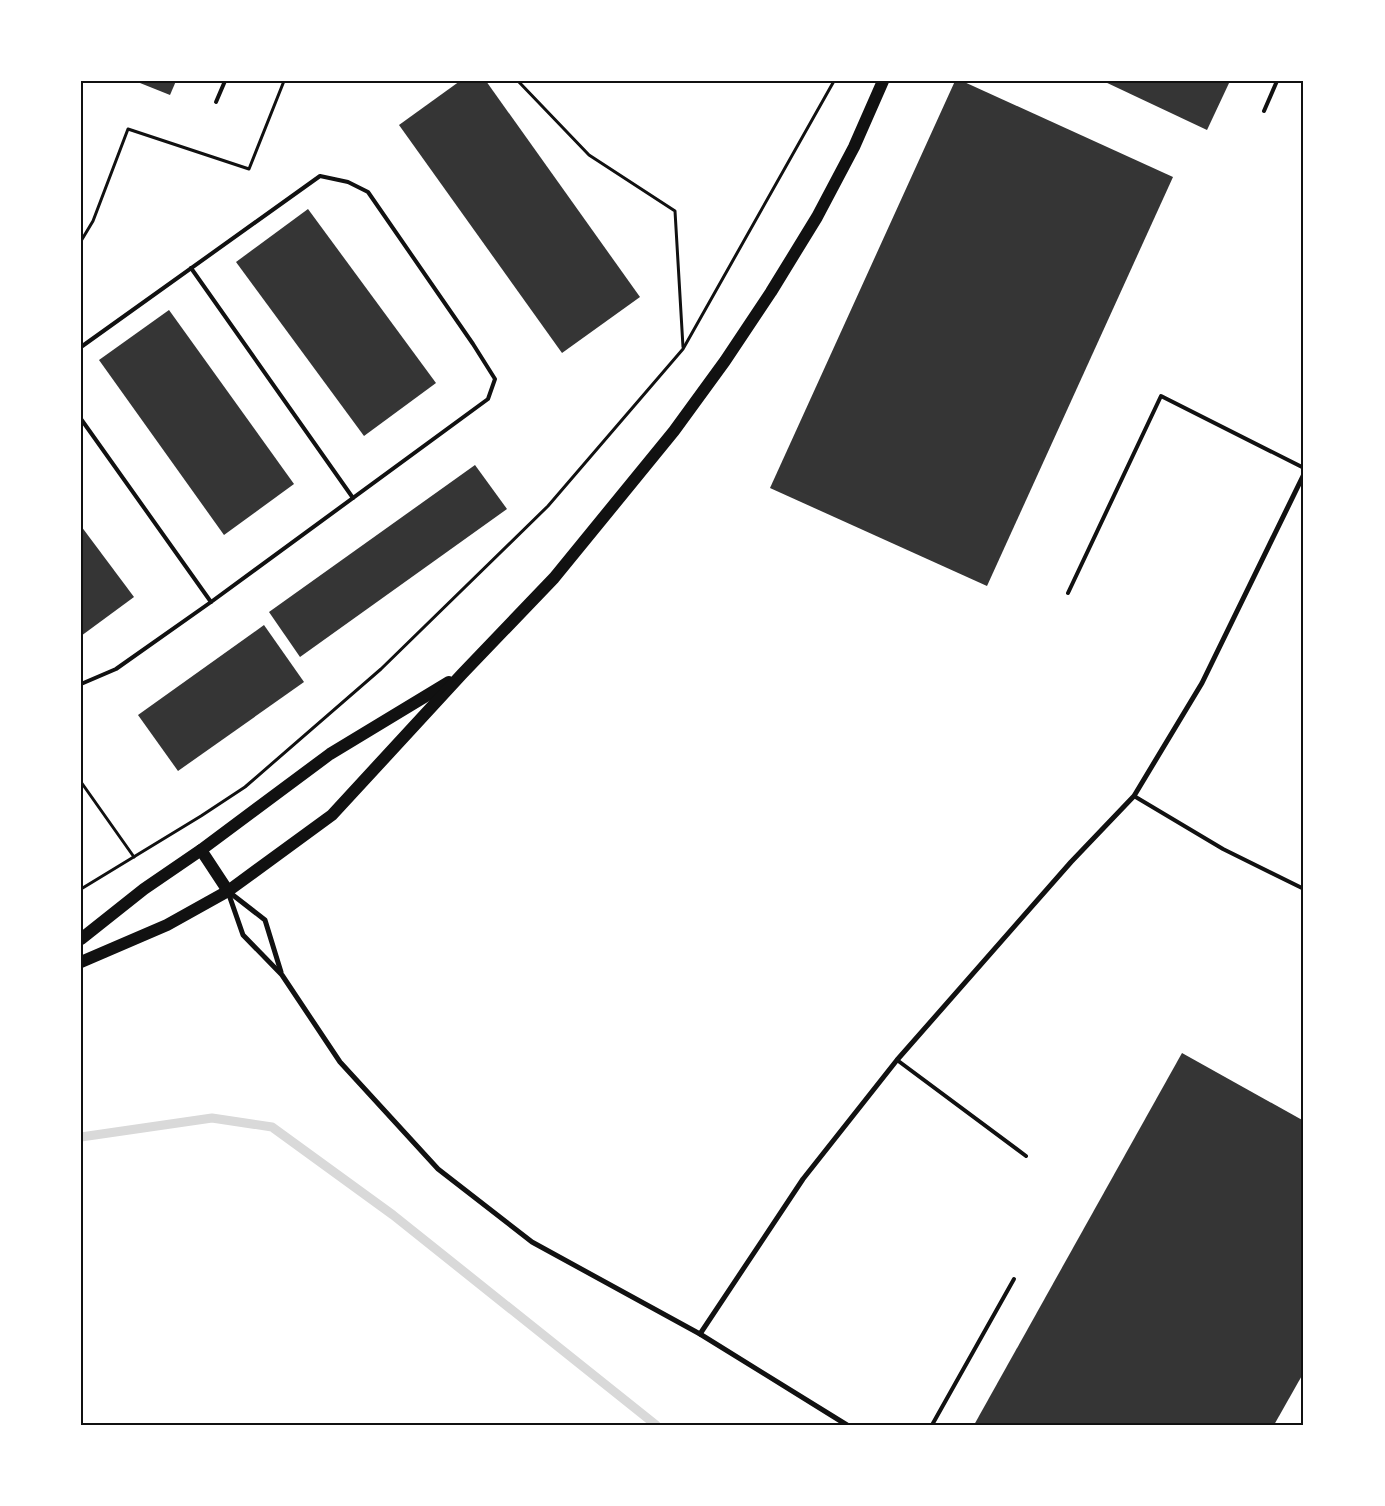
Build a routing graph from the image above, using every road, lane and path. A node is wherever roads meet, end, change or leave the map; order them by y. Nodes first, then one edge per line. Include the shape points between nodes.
1 (224, 81) edge
2 (284, 81) edge
3 (518, 81) edge
4 (834, 81) edge
5 (883, 81) edge
6 (1277, 81) edge
7 (216, 102) dead end
8 (1264, 110) dead end
9 (81, 241) edge
10 (191, 268) junction
11 (81, 347) edge
12 (683, 349) junction
13 (81, 419) edge
14 (1304, 468) edge
15 (1304, 474) edge
16 (354, 498) junction
17 (1068, 593) dead end
18 (211, 602) junction
19 (462, 674) junction
20 (81, 684) edge
21 (81, 782) edge
22 (1134, 796) junction
23 (201, 850) junction
24 (134, 857) junction
25 (81, 889) edge
26 (1304, 889) edge
27 (228, 891) junction
28 (81, 939) edge
29 (81, 962) edge
30 (282, 974) junction
31 (897, 1060) junction
32 (1026, 1156) dead end
33 (1014, 1279) dead end
34 (700, 1334) junction
35 (847, 1425) edge
36 (932, 1425) edge

1 - 7 lane
2 - 9 path via 248,169 128,128 93,221
3 - 12 path via 589,154 675,211
4 - 12 path
5 - 19 main road via 854,147 817,217 725,361 674,431 554,578
6 - 8 lane
10 - 11 lane
10 - 16 lane
10 - 16 lane via 320,176 348,182 368,192 495,379 488,399
12 - 24 path via 548,506 381,669 246,787
13 - 18 lane
14 - 17 lane via 1161,396
15 - 22 street via 1202,683
16 - 18 lane
18 - 20 lane via 116,669
19 - 23 main road via 330,754
19 - 27 main road via 332,815
21 - 24 path
22 - 26 lane via 1224,849
22 - 31 street via 1070,862
23 - 27 main road
23 - 28 main road via 144,889
24 - 25 path
27 - 29 main road via 167,925
27 - 30 street via 243,935
27 - 30 street via 264,920
30 - 34 street via 340,1062 438,1169 532,1242
31 - 32 lane
31 - 34 street via 803,1179
33 - 36 lane
34 - 35 street

